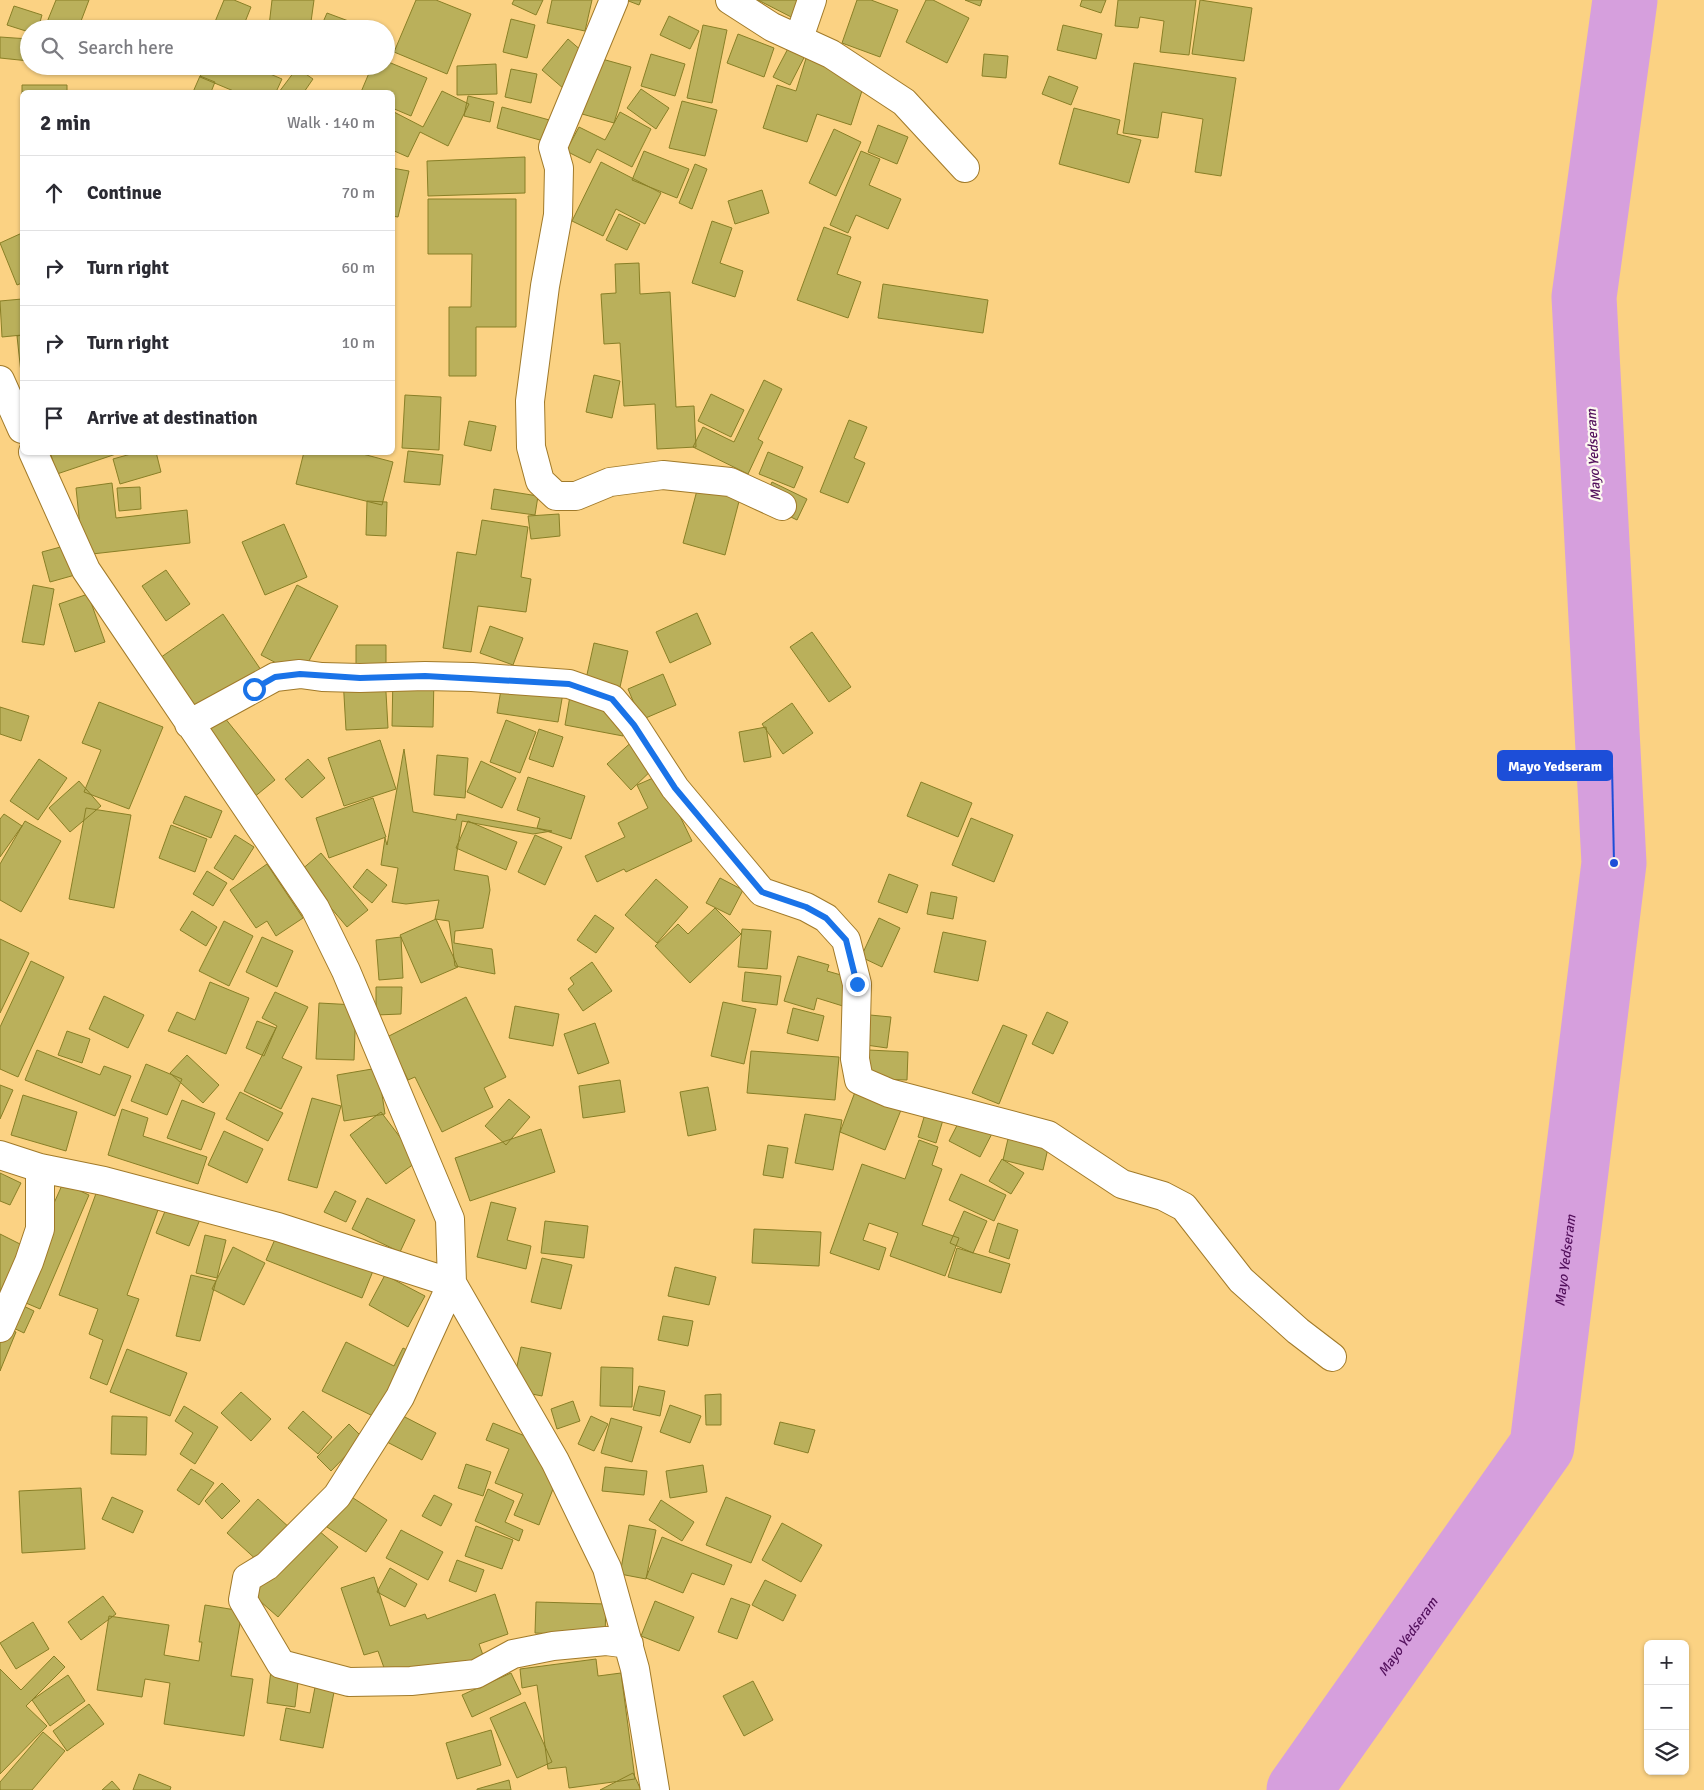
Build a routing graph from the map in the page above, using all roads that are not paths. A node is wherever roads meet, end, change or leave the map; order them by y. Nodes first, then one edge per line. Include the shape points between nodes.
1 (614, 0) edge
2 (730, 0) edge
3 (812, 0) edge
4 (799, 38) junction
5 (965, 168) dead end
6 (0, 380) edge
7 (20, 425) edge
8 (34, 455) edge
9 (782, 506) dead end
10 (189, 724) junction
11 (0, 1156) edge
12 (40, 1168) junction
13 (452, 1283) junction
14 (0, 1328) edge
15 (1332, 1357) dead end
16 (628, 1644) junction
17 (654, 1790) edge

1 - 9 street via 553,147 559,168 558,215 530,400 531,447 540,481 556,496 576,496 610,482 663,475 730,482
2 - 4 street via 772,27
3 - 4 street
4 - 5 street via 831,54 904,102
6 - 7 street
8 - 10 street via 86,570
10 - 13 street via 315,908 346,971 450,1219
10 - 15 street via 275,677 300,674 360,678 472,677 569,684 612,699 634,725 675,788 762,892 806,907 826,918 846,940 857,984 855,1060 859,1080 889,1094 1048,1135 1122,1184 1163,1196 1184,1207 1241,1280
11 - 12 street
12 - 13 street via 104,1181 278,1227
12 - 14 street via 40,1229
13 - 16 street via 559,1470 607,1568
13 - 16 street via 400,1397 337,1496 267,1566 247,1578 243,1600 281,1664 350,1682 411,1682 476,1674 513,1654 553,1646 606,1641
16 - 17 street via 635,1669

